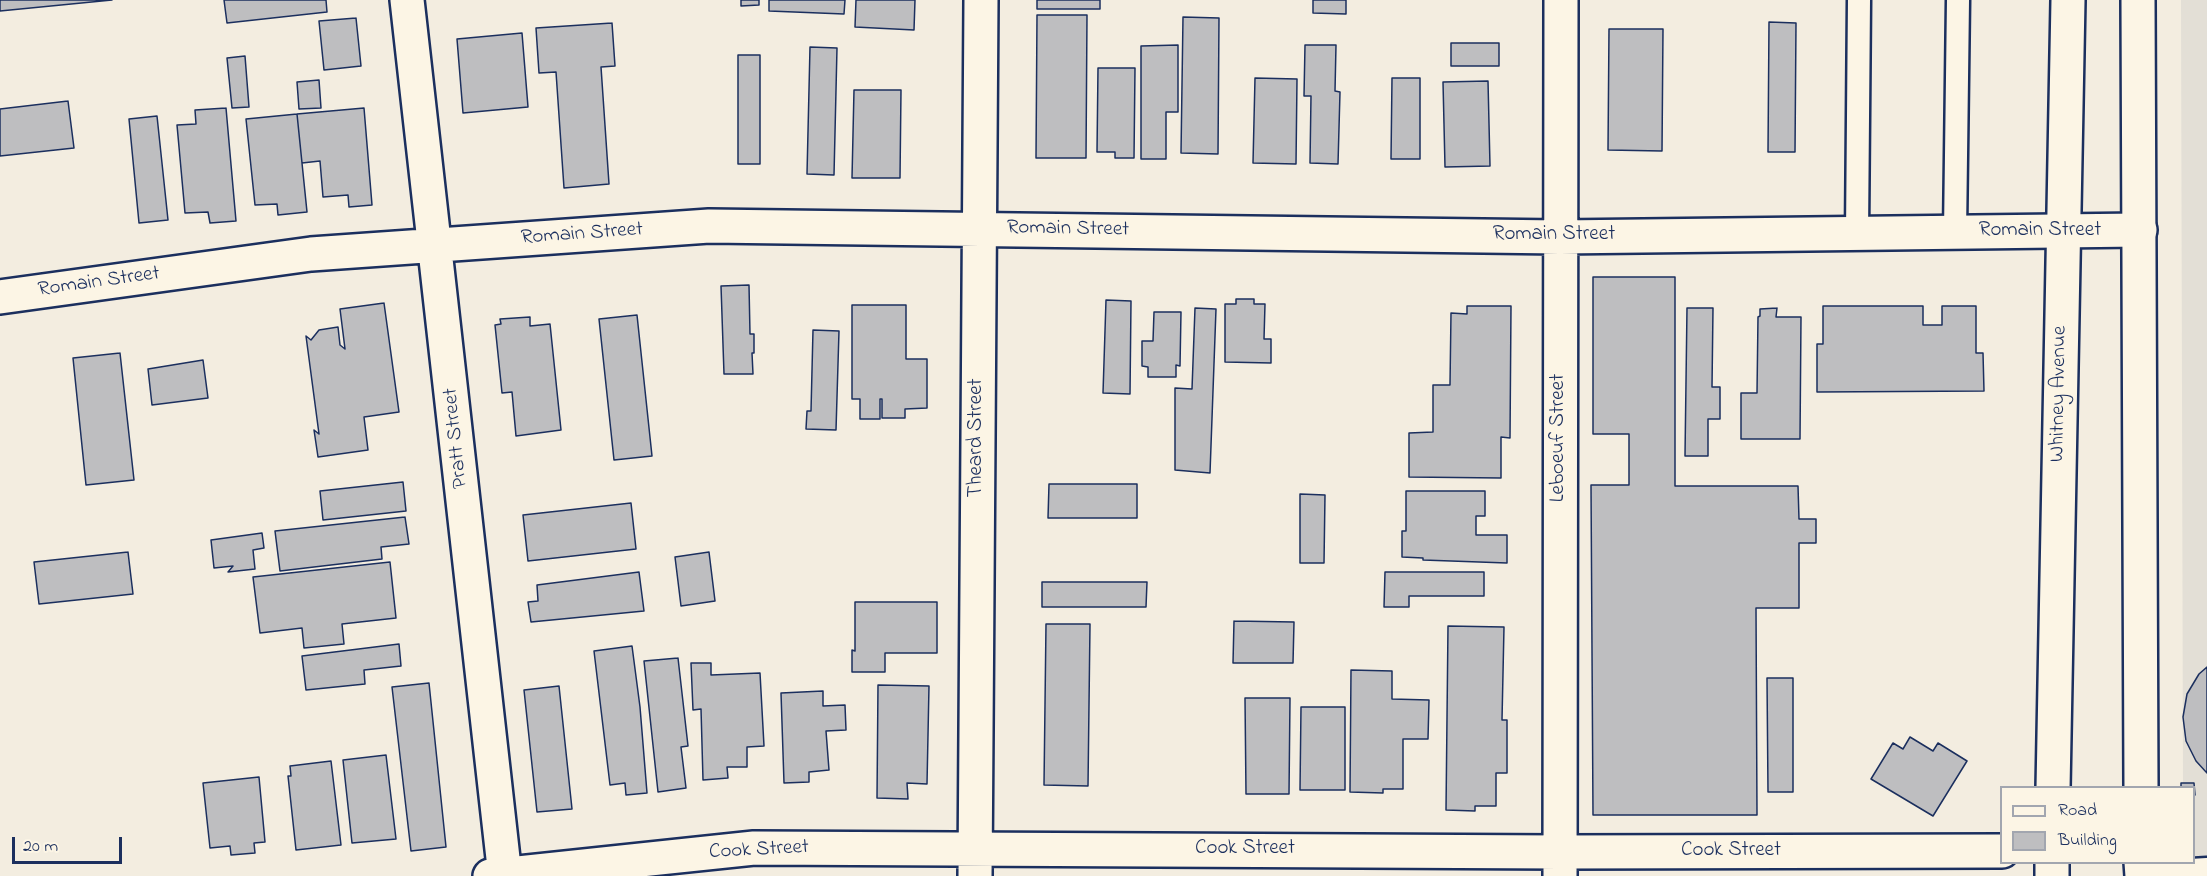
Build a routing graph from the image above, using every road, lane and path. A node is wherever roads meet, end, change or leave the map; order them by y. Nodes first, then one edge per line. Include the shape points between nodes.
1 (407, 0) edge
2 (981, 0) edge
3 (1561, 0) edge
4 (1859, 0) edge
5 (1958, 0) edge
6 (2068, 0) edge
7 (2138, 0) edge
8 (979, 228) junction
9 (2140, 230) junction
10 (2064, 231) junction
11 (1955, 233) junction
12 (1857, 234) junction
13 (1560, 237) junction
14 (436, 245) junction
15 (0, 297) edge
16 (2053, 786) edge
17 (2141, 786) edge
18 (2000, 851) edge
19 (975, 862) edge
20 (1560, 864) edge
21 (2207, 869) edge
22 (2142, 871) edge
23 (500, 875) edge

1 - 14 street, Pratt Street
2 - 8 street, Theard Street
3 - 13 street, Leboeuf Street
4 - 12 lane
5 - 11 lane
6 - 10 street, Whitney Avenue
7 - 9 street
8 - 13 street, Romain Street
8 - 14 street, Romain Street via 709,226
8 - 19 street, Theard Street
9 - 10 street, Romain Street
9 - 17 street
10 - 11 street, Romain Street
10 - 16 street, Whitney Avenue
11 - 12 street, Romain Street
12 - 13 street, Romain Street
13 - 20 street, Leboeuf Street
14 - 15 street, Romain Street via 311,254
14 - 23 street, Pratt Street
18 - 20 street, Cook Street
19 - 20 street, Cook Street
19 - 23 street, Cook Street via 754,848
21 - 22 lane

